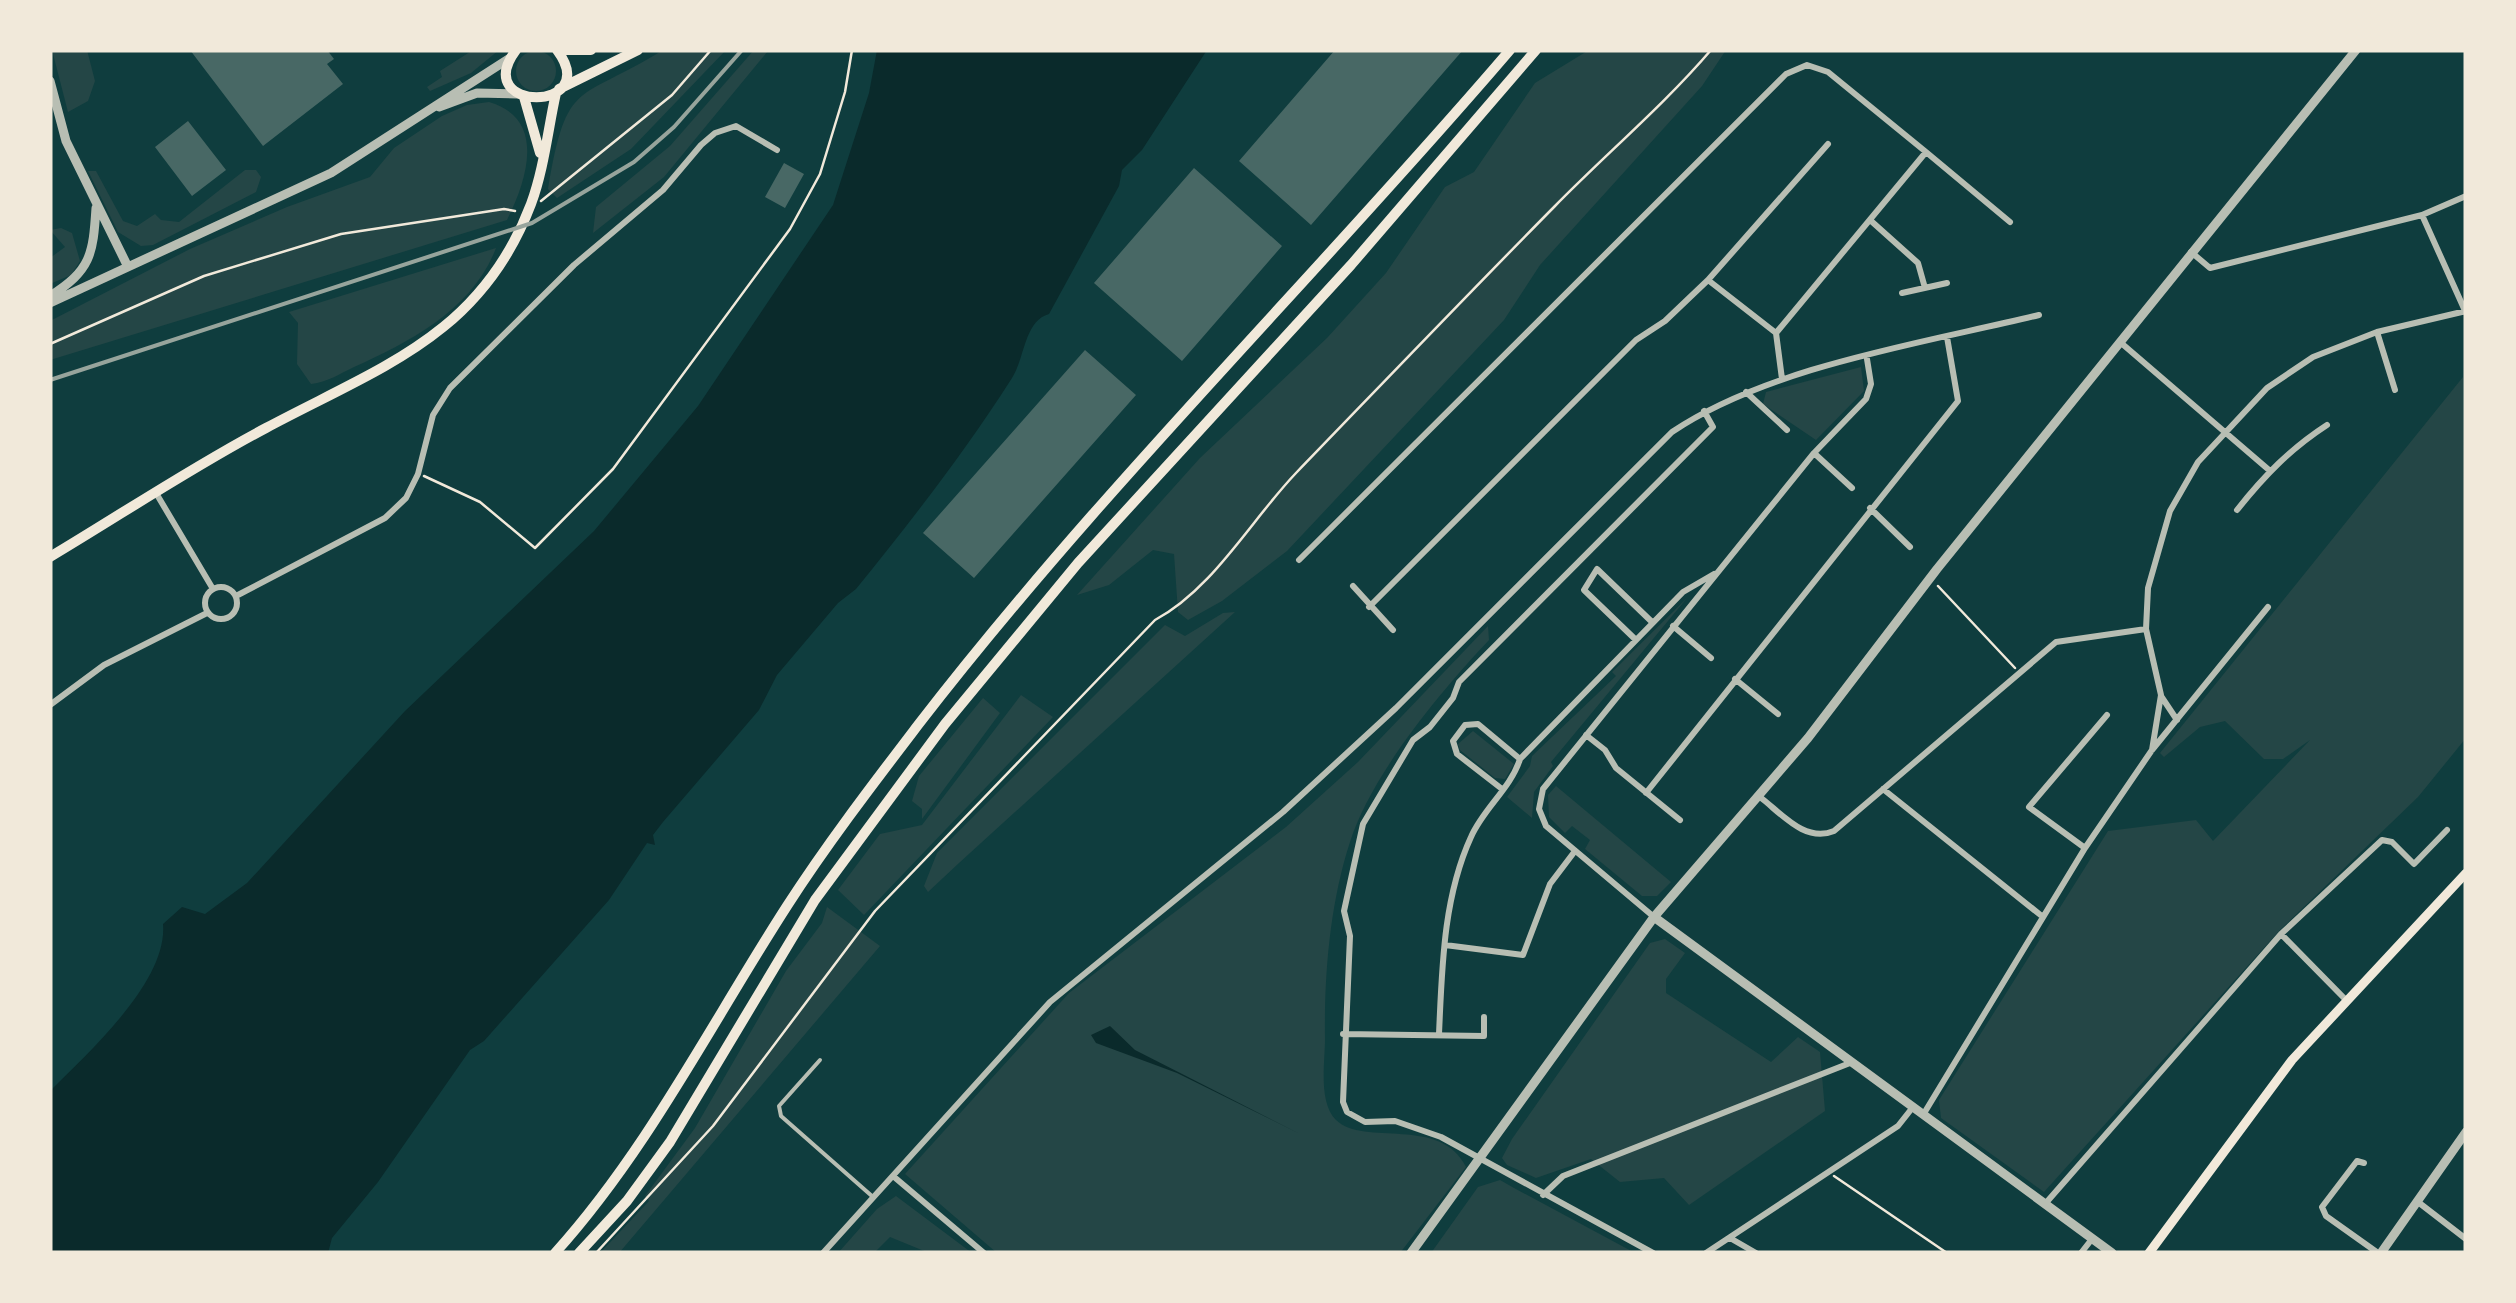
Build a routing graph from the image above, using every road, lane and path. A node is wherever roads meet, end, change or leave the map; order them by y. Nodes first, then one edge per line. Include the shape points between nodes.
1 (558, 50) edge
2 (591, 50) edge
3 (638, 50) edge
4 (710, 50) edge
5 (852, 50) edge
6 (1510, 50) edge
7 (1536, 50) edge
8 (1711, 50) edge
9 (2356, 50) edge
10 (513, 54) edge
11 (50, 81) edge
12 (557, 91) junction
13 (521, 96) junction
14 (428, 112) junction
15 (1828, 144) dead end
16 (778, 150) dead end
17 (1926, 152) junction
18 (541, 164) junction
19 (564, 179) dead end
20 (2466, 196) edge
21 (96, 206) junction
22 (504, 209) dead end
23 (2422, 215) junction
24 (1870, 220) junction
25 (2010, 222) dead end
26 (2191, 252) junction
27 (127, 266) junction
28 (1708, 280) junction
29 (1947, 283) dead end
30 (1925, 288) junction
31 (1902, 294) dead end
32 (50, 300) edge
33 (2466, 312) edge
34 (2039, 315) dead end
35 (2377, 332) junction
36 (1776, 333) junction
37 (1947, 337) junction
38 (2119, 342) junction
39 (50, 344) edge
40 (1867, 358) junction
41 (1782, 379) junction
42 (2395, 390) dead end
43 (1745, 392) junction
44 (1704, 411) junction
45 (2327, 426) dead end
46 (1787, 430) dead end
47 (2224, 430) junction
48 (1814, 453) junction
49 (2269, 470) junction
50 (418, 474) junction
51 (1852, 488) dead end
52 (156, 494) junction
53 (1871, 506) junction
54 (2237, 510) dead end
55 (1910, 547) dead end
56 (50, 556) edge
57 (1299, 560) dead end
58 (1719, 570) junction
59 (1930, 578) junction
60 (1353, 586) dead end
61 (213, 589) junction
62 (236, 596) junction
63 (1369, 606) junction
64 (2268, 606) dead end
65 (207, 613) junction
66 (1652, 622) junction
67 (1673, 626) junction
68 (2146, 629) junction
69 (1394, 630) dead end
70 (1636, 640) junction
71 (1712, 658) dead end
72 (2019, 672) junction
73 (1736, 678) junction
74 (2161, 694) junction
75 (50, 705) edge
76 (1778, 714) dead end
77 (2107, 714) dead end
78 (2177, 720) junction
79 (1586, 735) junction
80 (2152, 750) junction
81 (1520, 759) junction
82 (1502, 789) junction
83 (1883, 789) junction
84 (1646, 792) junction
85 (1760, 797) junction
86 (1680, 820) dead end
87 (2447, 830) dead end
88 (2084, 848) junction
89 (1575, 850) junction
90 (2466, 873) edge
91 (1654, 917) junction
92 (2043, 917) junction
93 (2281, 934) junction
94 (1445, 946) junction
95 (2345, 999) junction
96 (1484, 1017) dead end
97 (1343, 1034) junction
98 (1439, 1034) junction
99 (820, 1060) dead end
100 (1850, 1063) junction
101 (1912, 1107) junction
102 (1923, 1115) junction
103 (2466, 1132) edge
104 (1481, 1162) junction
105 (2364, 1163) dead end
106 (1828, 1172) junction
107 (893, 1176) junction
108 (1543, 1195) junction
109 (873, 1197) junction
110 (2418, 1202) junction
111 (2045, 1204) junction
112 (1730, 1238) junction
113 (2092, 1239) junction
114 (2466, 1239) edge
115 (555, 1253) edge
116 (579, 1253) edge
117 (596, 1253) edge
118 (823, 1253) edge
119 (984, 1253) edge
120 (1411, 1253) edge
121 (1653, 1253) edge
122 (1706, 1253) edge
123 (1756, 1253) edge
124 (1948, 1253) edge
125 (2081, 1253) edge
126 (2112, 1253) edge
127 (2149, 1253) edge
128 (2380, 1253) edge

1 - 2 main road
1 - 12 main road via 565,65
3 - 12 main road
4 - 19 path via 672,95
5 - 50 path via 820,174 790,228 612,469 535,548 480,502
6 - 115 main road via 1376,208 999,622 845,822 629,1159
7 - 116 main road via 1364,251 1068,574 944,724 814,900 670,1142
8 - 117 path via 870,918 725,1111
9 - 26 street
10 - 13 main road via 507,74
10 - 14 street
11 - 21 street via 66,141
12 - 13 main road via 541,100
12 - 18 main road
13 - 14 street via 477,93
13 - 18 main road via 538,134
14 - 27 street via 331,173
15 - 28 street
16 - 50 street via 736,126 715,133 663,190 574,265 450,388 432,415
17 - 24 street
17 - 25 street
17 - 57 street via 1828,72 1807,65 1786,74
18 - 52 main road via 515,240 475,300 424,345
20 - 23 street
21 - 27 street
21 - 32 street via 87,264
22 - 39 path via 341,234 204,276
23 - 26 street via 2210,268
23 - 33 street
24 - 30 street via 1918,263
24 - 36 street
26 - 38 street
27 - 32 street
28 - 36 street
28 - 63 street via 1636,340
29 - 30 street
30 - 31 street
33 - 35 street
34 - 37 street
35 - 42 street
35 - 47 street via 2312,357
36 - 41 street
37 - 40 street
37 - 53 street via 1958,400
38 - 47 street
38 - 59 street
40 - 41 street
40 - 48 street via 1866,399
41 - 43 street
43 - 44 street
43 - 46 street
44 - 97 street via 1712,427 1460,682 1414,740 1363,824 1344,911 1350,936
44 - 107 street via 1672,432 1283,812 1050,1002
45 - 49 street
47 - 49 street
47 - 68 street via 2170,511 2148,588
48 - 51 street
48 - 58 street
49 - 54 street
50 - 62 street via 386,518
52 - 56 main road
52 - 61 street
53 - 55 street
53 - 73 street
58 - 66 street
58 - 67 street
59 - 72 path
59 - 85 street
60 - 63 street
61 - 62 street
61 - 65 street via 205,597
62 - 65 street via 227,619
63 - 69 street
64 - 78 street
65 - 75 street via 104,665
66 - 70 street
66 - 70 street via 1598,569 1588,578 1584,590
67 - 71 street
67 - 79 street
68 - 72 street via 2056,642
68 - 74 street
70 - 81 street
72 - 83 street
73 - 76 street
73 - 84 street
74 - 78 street
74 - 80 street
77 - 88 street via 2028,807
78 - 80 street
79 - 84 street
79 - 89 street via 1540,798 1546,826
80 - 88 street
81 - 82 street
81 - 82 street via 1478,724 1465,725 1453,741 1457,754
82 - 94 street via 1460,865
83 - 85 street via 1821,837
83 - 92 street
84 - 86 street
85 - 91 street
87 - 93 street via 2414,864 2382,840
88 - 92 street
89 - 91 street
89 - 94 street via 1550,884 1524,955
90 - 95 main road
91 - 100 street
91 - 104 street
92 - 102 street
93 - 95 street
93 - 111 street
94 - 98 street
95 - 127 main road via 2238,1128
96 - 98 street via 1484,1036
97 - 98 street
97 - 104 street via 1347,1112 1364,1122 1395,1121 1440,1137
99 - 109 lane via 779,1106 781,1116
100 - 101 street
100 - 108 street via 1563,1176
101 - 102 street
101 - 106 street via 1898,1126
102 - 111 street
103 - 110 street
104 - 108 street
104 - 120 street
105 - 128 street via 2356,1161 2322,1206 2326,1216
106 - 112 street
106 - 124 path
107 - 109 street
107 - 119 street
108 - 121 street
109 - 118 street
110 - 114 street
110 - 128 street
111 - 113 street
112 - 122 street
112 - 123 street
113 - 125 street
113 - 126 street

